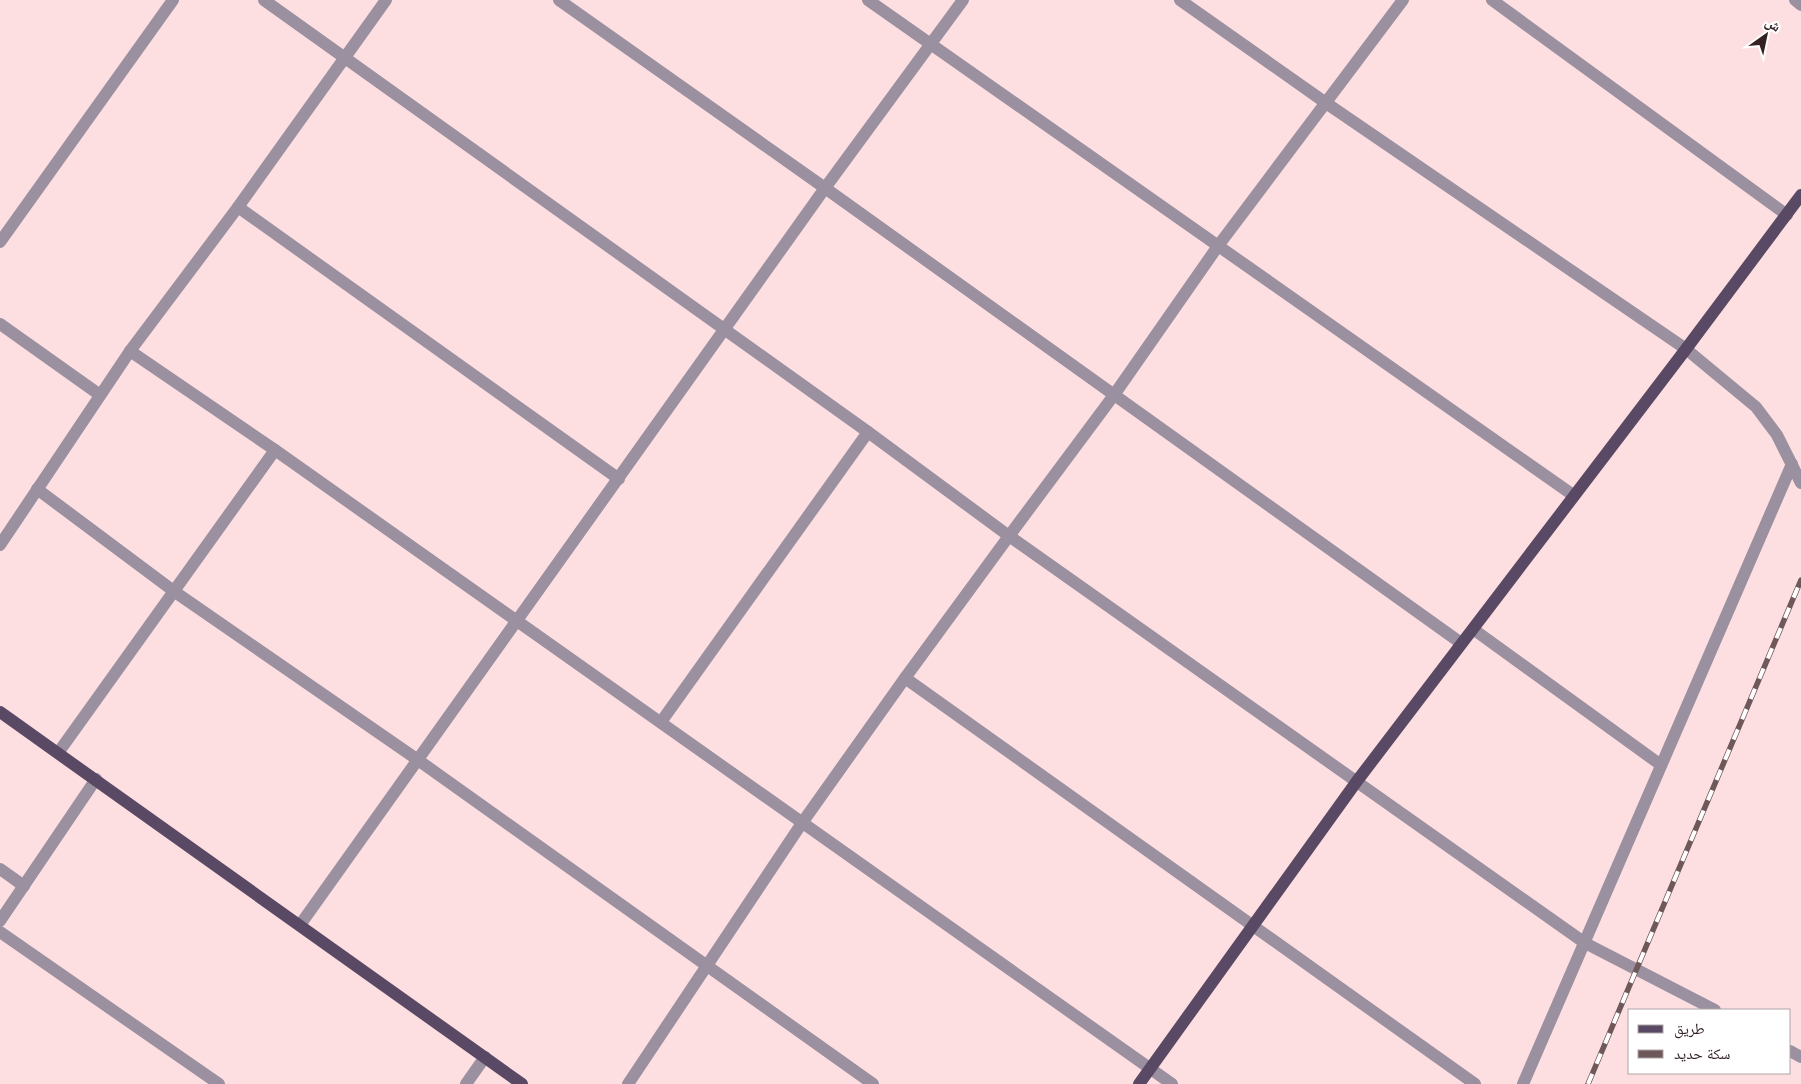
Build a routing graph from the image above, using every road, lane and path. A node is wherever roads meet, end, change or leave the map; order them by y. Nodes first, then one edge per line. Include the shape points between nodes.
1 (173, 0) edge
2 (264, 0) edge
3 (386, 0) edge
4 (559, 0) edge
5 (868, 0) edge
6 (963, 0) edge
7 (1180, 0) edge
8 (1403, 0) edge
9 (1492, 0) edge
10 (1794, 0) edge
11 (1801, 4) edge
12 (930, 45) junction
13 (345, 58) junction
14 (1326, 103) junction
15 (825, 188) junction
16 (1801, 195) edge
17 (238, 207) junction
18 (1786, 215) junction
19 (0, 242) edge
20 (1218, 246) junction
21 (0, 324) edge
22 (725, 329) junction
23 (1686, 349) junction
24 (130, 351) junction
25 (100, 395) junction
26 (1114, 395) junction
27 (868, 432) junction
28 (275, 450) junction
29 (1792, 464) junction
30 (618, 479) junction
31 (1801, 483) edge
32 (37, 489) junction
33 (1573, 495) junction
34 (1009, 536) junction
35 (0, 545) edge
36 (175, 592) junction
37 (518, 621) junction
38 (1473, 628) junction
39 (1461, 643) junction
40 (906, 678) junction
41 (0, 712) edge
42 (661, 722) junction
43 (58, 754) junction
44 (418, 760) junction
45 (1661, 765) junction
46 (96, 779) junction
47 (1357, 781) junction
48 (802, 823) junction
49 (0, 869) edge
50 (24, 886) junction
51 (0, 921) edge
52 (300, 925) junction
53 (1252, 926) junction
54 (0, 932) edge
55 (1584, 943) junction
56 (706, 966) junction
57 (1713, 1009) edge
58 (485, 1057) junction
59 (1151, 1068) junction
60 (218, 1084) edge
61 (466, 1084) edge
62 (522, 1084) edge
63 (628, 1084) edge
64 (873, 1084) edge
65 (1139, 1084) edge
66 (1172, 1084) edge
67 (1475, 1084) edge
68 (1523, 1084) edge

1 - 19 street
2 - 13 street
3 - 13 street
4 - 15 street
5 - 12 street
6 - 12 street
7 - 14 street
8 - 14 street
9 - 18 street
10 - 11 street
12 - 15 street
12 - 20 street
13 - 17 street
13 - 22 street
14 - 20 street
14 - 23 street
15 - 22 street
15 - 26 street
16 - 18 main road
17 - 24 street
17 - 30 street
18 - 23 main road
20 - 26 street
20 - 33 street
21 - 25 street
22 - 27 street
22 - 30 street
23 - 29 street via 1756,407 1777,435
23 - 33 main road
24 - 25 street
24 - 28 street
25 - 32 street
26 - 34 street
26 - 39 street
27 - 34 street
27 - 42 street
28 - 36 street
28 - 37 street
29 - 31 street
29 - 45 street
30 - 37 street
32 - 35 street
32 - 36 street
33 - 38 main road
34 - 40 street
34 - 47 street
36 - 43 street
36 - 44 street
37 - 42 street
37 - 44 street
38 - 39 main road
38 - 45 street
39 - 47 main road
40 - 48 street
40 - 53 street
41 - 43 main road
42 - 48 street
43 - 46 main road
44 - 52 street
44 - 56 street
45 - 55 street
46 - 50 street
46 - 52 main road
47 - 53 main road
47 - 55 street
48 - 56 street
48 - 59 street
49 - 50 street
50 - 51 street
52 - 58 main road
53 - 59 main road
53 - 67 street
54 - 60 street
55 - 57 street
55 - 68 street
56 - 63 street
56 - 64 street
58 - 61 street
58 - 62 main road
59 - 65 main road
59 - 66 street

